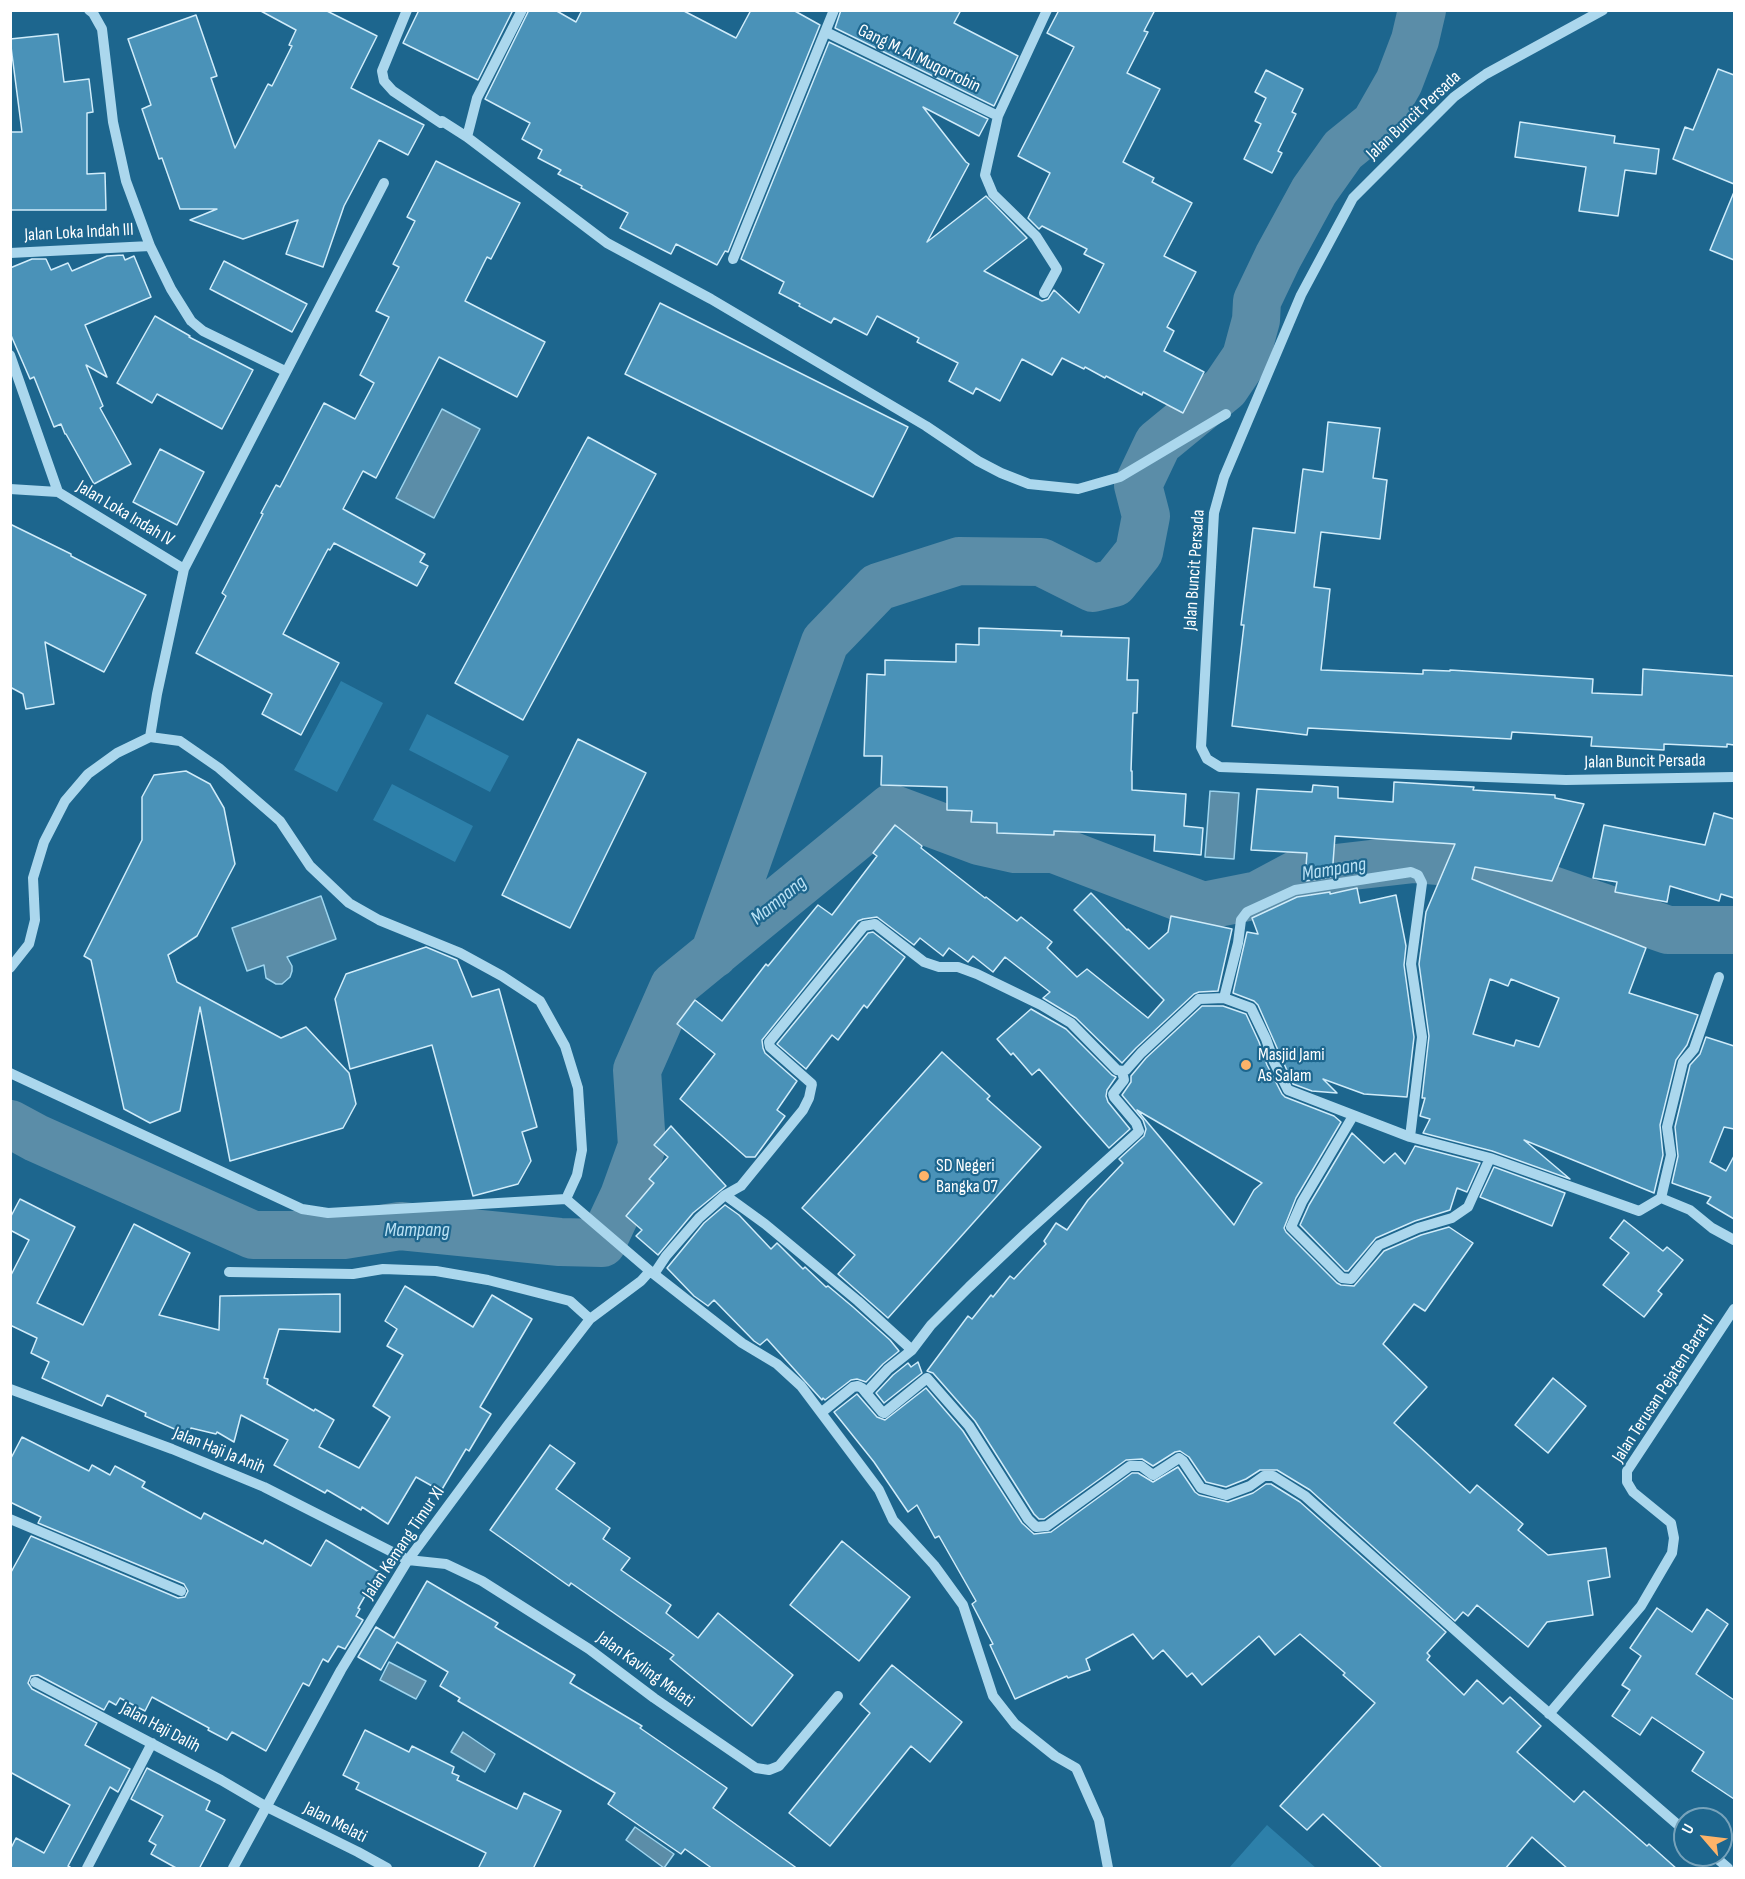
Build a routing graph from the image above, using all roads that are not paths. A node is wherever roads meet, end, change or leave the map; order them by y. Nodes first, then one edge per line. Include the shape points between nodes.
1 (89, 10) edge
2 (407, 10) edge
3 (522, 10) edge
4 (834, 10) edge
5 (1047, 10) edge
6 (1604, 10) edge
7 (826, 32) junction
8 (998, 116) junction
9 (467, 137) junction
10 (384, 183) dead end
11 (150, 246) junction
12 (10, 253) edge
13 (733, 259) dead end
14 (1044, 292) dead end
15 (10, 355) edge
16 (285, 371) junction
17 (1226, 414) dead end
18 (10, 489) edge
19 (58, 492) junction
20 (184, 570) junction
21 (150, 737) junction
22 (1734, 777) edge
23 (10, 968) edge
24 (1719, 977) dead end
25 (1224, 998) junction
26 (1122, 1071) junction
27 (10, 1073) edge
28 (1353, 1116) junction
29 (1410, 1137) junction
30 (1490, 1158) junction
31 (725, 1195) junction
32 (1661, 1198) junction
33 (566, 1199) junction
34 (1734, 1240) edge
35 (229, 1272) dead end
36 (652, 1272) junction
37 (1734, 1309) edge
38 (590, 1319) junction
39 (912, 1350) junction
40 (10, 1389) edge
41 (867, 1393) junction
42 (822, 1412) junction
43 (11, 1520) edge
44 (408, 1560) junction
45 (181, 1591) dead end
46 (35, 1682) dead end
47 (838, 1696) dead end
48 (1549, 1714) junction
49 (152, 1743) junction
50 (267, 1808) junction
51 (1673, 1821) edge
52 (87, 1869) edge
53 (233, 1869) edge
54 (387, 1869) edge
55 (1108, 1869) edge

1 - 11 street via 102,29 115,132 126,181
2 - 9 street via 382,71 384,81 393,91
3 - 9 street via 477,98
4 - 7 street
5 - 8 street
6 - 22 street, Jalan Buncit Persada via 1486,74 1454,97 1353,198 1301,295 1224,477 1214,513 1201,747 1207,759 1220,767 1566,780
7 - 8 street, Gang M. Al Muqorrobin
7 - 13 street
8 - 14 street via 985,175 993,194 1036,236 1057,269
9 - 17 street via 607,243 854,383 978,461 1029,484 1078,489 1120,477
10 - 16 street
11 - 12 street, Jalan Loka Indah III
11 - 16 street via 190,321
15 - 19 street
16 - 20 street
18 - 19 street, Jalan Loka Indah IV
19 - 20 street, Jalan Loka Indah IV
20 - 21 street
21 - 23 street via 117,753 88,774 65,801 44,842 33,878 35,920 28,944
21 - 33 street via 180,741 219,768 280,821 310,866 349,903 379,920 460,953 540,1001 565,1046 578,1088 582,1149 577,1175
24 - 32 street via 1694,1049 1683,1062 1667,1128 1671,1155
25 - 26 street via 1199,999
25 - 28 street via 1251,1008 1288,1090
25 - 29 street via 1241,920 1247,912 1295,890 1418,874 1422,884 1411,964 1422,1036
26 - 31 street, Jalan Kemang Timur XI via 1071,1023 1041,1005 958,967 924,962 875,924 864,926 769,1042 812,1084 809,1098 741,1186
26 - 39 street via 1124,1080 1113,1094 1136,1123 1136,1134 969,1287
27 - 33 street via 302,1209 328,1213
28 - 29 street
28 - 30 street via 1291,1227 1342,1278 1351,1279 1379,1245 1452,1218 1468,1207
29 - 30 street
30 - 32 street via 1639,1211
31 - 36 street, Jalan Kemang Timur XI via 699,1218
31 - 39 street via 858,1301
32 - 34 street via 1690,1210
33 - 36 street
35 - 38 street via 436,1271 570,1301
36 - 38 street, Jalan Kemang Timur XI
36 - 42 street via 742,1343 777,1364
37 - 48 street, Jalan Terusan Pejaten Barat II via 1627,1471 1627,1482 1633,1492 1671,1523 1672,1553 1641,1606
38 - 44 street, Jalan Kemang Timur XI
39 - 41 street
40 - 44 street, Jalan Haji Ja Anih via 264,1486
41 - 42 street via 853,1387
41 - 48 street via 884,1413 927,1378 969,1426 1036,1527 1047,1526 1130,1466 1141,1466 1153,1475 1179,1458 1201,1488 1226,1495 1263,1476 1273,1476 1305,1496
42 - 55 street via 879,1490 893,1520 934,1565 963,1605 993,1696 1015,1724 1076,1768 1099,1820
43 - 45 street
44 - 47 street, Jalan Kavling Melati via 446,1564 482,1581 589,1649 756,1768 769,1770 779,1766
44 - 50 street, Jalan Kemang Timur XI via 341,1670
46 - 49 street, Jalan Haji Dalih
48 - 51 street
49 - 50 street, Jalan Haji Dalih
49 - 52 street
50 - 53 street, Jalan Kemang Timur XI
50 - 54 street, Jalan Melati

